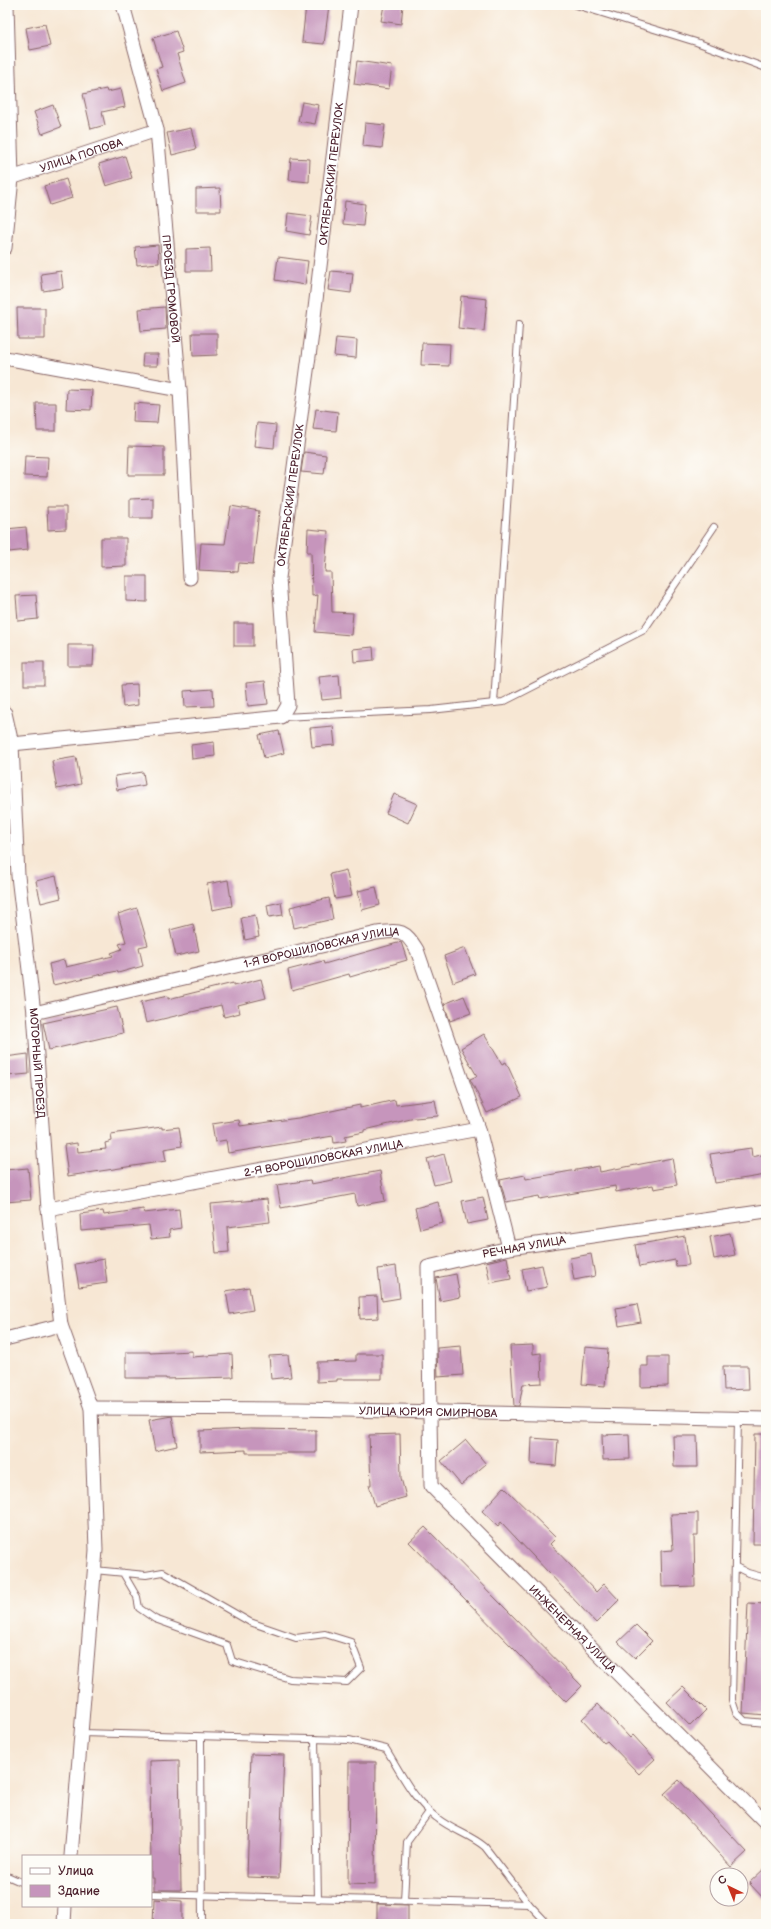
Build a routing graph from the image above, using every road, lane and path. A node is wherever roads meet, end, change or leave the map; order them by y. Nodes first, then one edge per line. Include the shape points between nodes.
1 (123, 5) edge
2 (351, 5) edge
3 (576, 5) edge
4 (6, 10) edge
5 (766, 68) edge
6 (157, 130) junction
7 (8, 179) edge
8 (5, 248) edge
9 (518, 324) dead end
10 (5, 358) edge
11 (180, 390) junction
12 (714, 527) dead end
13 (190, 578) dead end
14 (494, 703) junction
15 (5, 713) edge
16 (281, 717) junction
17 (12, 744) junction
18 (34, 1013) junction
19 (479, 1129) junction
20 (48, 1209) junction
21 (766, 1211) edge
22 (509, 1248) junction
23 (61, 1325) junction
24 (5, 1339) edge
25 (91, 1408) junction
26 (429, 1413) junction
27 (738, 1419) junction
28 (766, 1419) edge
29 (736, 1567) junction
30 (94, 1570) junction
31 (123, 1573) junction
32 (766, 1578) edge
33 (766, 1723) edge
34 (80, 1733) junction
35 (201, 1737) junction
36 (315, 1739) junction
37 (429, 1812) junction
38 (766, 1823) edge
39 (71, 1855) edge
40 (5, 1875) edge
41 (22, 1883) edge
42 (152, 1894) edge
43 (203, 1895) junction
44 (318, 1899) junction
45 (404, 1901) junction
46 (529, 1904) junction
47 (65, 1907) edge
48 (64, 1924) edge
49 (202, 1924) edge
50 (548, 1924) edge

1 - 6 street, ПРОЕЗД ГРОМОВОЙ
2 - 16 street, ОКТЯБРЬСКИЙ ПЕРЕУЛОК via 312,334 279,578 288,705
3 - 5 lane via 696,42
4 - 7 street
6 - 7 street, УЛИЦА ПОПОВА
6 - 11 street, ПРОЕЗД ГРОМОВОЙ
7 - 8 street
9 - 14 lane
10 - 11 street
11 - 13 street, ПРОЕЗД ГРОМОВОЙ
12 - 14 lane via 644,630 503,702
14 - 16 lane via 431,710
15 - 17 street, МОТОРНЫЙ ПРОЕЗД
16 - 17 street
17 - 18 street, МОТОРНЫЙ ПРОЕЗД via 18,876
18 - 19 street, 1-Я ВОРОШИЛОВСКАЯ УЛИЦА via 396,930 408,936 417,950
18 - 20 street, МОТОРНЫЙ ПРОЕЗД
19 - 20 street, 2-Я ВОРОШИЛОВСКАЯ УЛИЦА
19 - 22 street
20 - 23 street, МОТОРНЫЙ ПРОЕЗД
21 - 22 street, РЕЧНАЯ УЛИЦА
22 - 26 street, РЕЧНАЯ УЛИЦА via 428,1266
23 - 24 street
23 - 25 street, МОТОРНЫЙ ПРОЕЗД
25 - 26 street, УЛИЦА ЮРИЯ СМИРНОВА via 299,1409
25 - 30 street, МОТОРНЫЙ ПРОЕЗД via 96,1550
26 - 27 street, УЛИЦА ЮРИЯ СМИРНОВА
26 - 38 street, ИНЖЕНЕРНАЯ УЛИЦА via 431,1486
27 - 28 street, УЛИЦА ЮРИЯ СМИРНОВА
27 - 29 lane
29 - 32 lane
29 - 33 lane via 732,1700 736,1712 745,1722
30 - 31 lane
30 - 34 street, МОТОРНЫЙ ПРОЕЗД
31 - 31 lane via 146,1575 163,1572 250,1622 296,1638 325,1634 351,1642 361,1668 348,1682 290,1679 232,1661 227,1645 155,1619 139,1608 137,1597
34 - 35 lane
34 - 39 street, МОТОРНЫЙ ПРОЕЗД
35 - 36 lane
35 - 43 lane
36 - 37 lane via 349,1740 386,1749 414,1794
36 - 44 lane
37 - 45 lane via 407,1842
37 - 46 lane via 485,1847
40 - 41 lane
42 - 43 lane
43 - 44 lane
43 - 49 lane
44 - 45 lane
45 - 46 lane
46 - 50 lane
47 - 48 street

